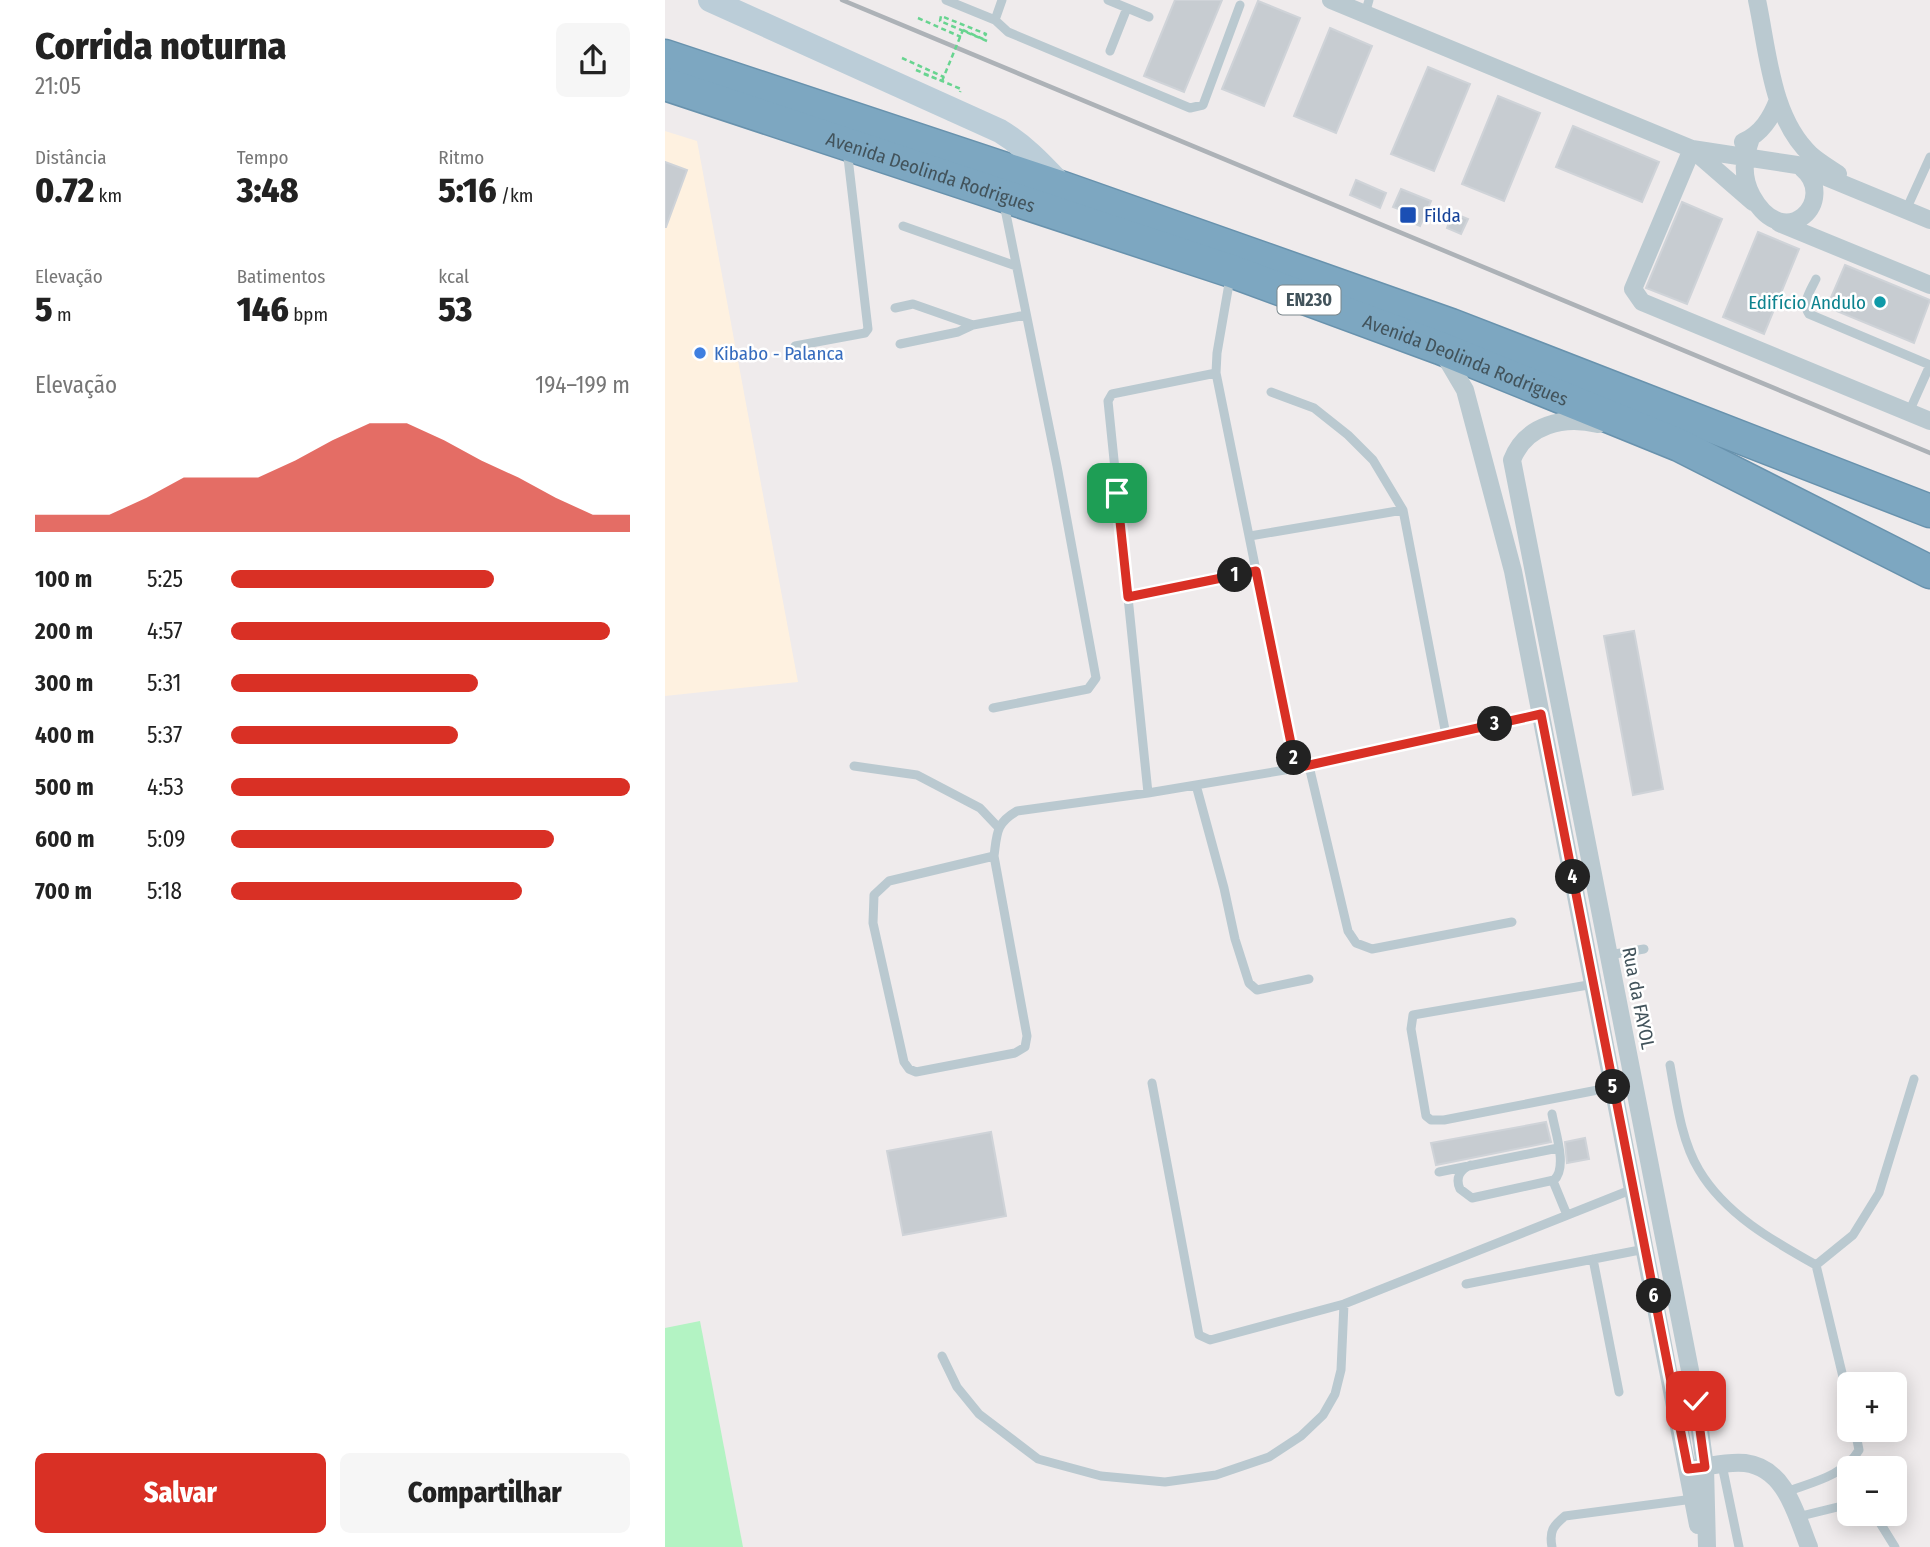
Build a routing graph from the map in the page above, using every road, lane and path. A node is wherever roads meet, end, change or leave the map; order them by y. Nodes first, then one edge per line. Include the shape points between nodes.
1 (710, 0) edge
2 (946, 0) edge
3 (1002, 0) edge
4 (1108, 0) edge
5 (1331, 0) edge
6 (1758, 0) edge
7 (1240, 5) dead end
8 (1367, 7) edge
9 (1127, 8) junction
10 (1149, 17) dead end
11 (918, 18) dead end
12 (995, 19) junction
13 (961, 37) junction
14 (987, 41) dead end
15 (1110, 51) dead end
16 (665, 56) edge
17 (902, 58) dead end
18 (944, 77) junction
19 (942, 81) dead end
20 (665, 84) edge
21 (1778, 100) junction
22 (1751, 138) junction
23 (846, 144) junction
24 (1692, 149) junction
25 (1930, 157) edge
26 (1744, 158) junction
27 (1792, 164) junction
28 (1925, 180) edge
29 (1063, 188) junction
30 (1002, 195) junction
31 (1870, 195) junction
32 (1758, 206) junction
33 (1906, 210) junction
34 (1773, 220) junction
35 (1930, 220) edge
36 (903, 226) dead end
37 (1016, 266) junction
38 (1231, 271) junction
39 (1816, 279) dead end
40 (1930, 285) edge
41 (895, 309) dead end
42 (1026, 315) junction
43 (973, 325) junction
44 (900, 344) dead end
45 (795, 346) dead end
46 (1440, 348) junction
47 (1930, 365) edge
48 (1216, 373) junction
49 (1271, 392) dead end
50 (1909, 412) junction
51 (1930, 421) edge
52 (1679, 445) junction
53 (1403, 510) junction
54 (1930, 511) edge
55 (1249, 536) junction
56 (1256, 571) junction
57 (1930, 572) edge
58 (1128, 597) junction
59 (993, 708) dead end
60 (1541, 714) junction
61 (1446, 735) junction
62 (853, 766) dead end
63 (1309, 766) junction
64 (1296, 768) junction
65 (1196, 785) junction
66 (1148, 793) junction
67 (998, 827) junction
68 (994, 856) junction
69 (1512, 922) dead end
70 (1644, 949) dead end
71 (1609, 956) junction
72 (1309, 979) dead end
73 (1594, 984) junction
74 (1670, 1065) dead end
75 (1914, 1079) dead end
76 (1152, 1083) dead end
77 (1613, 1087) junction
78 (1552, 1114) dead end
79 (1559, 1148) junction
80 (1471, 1165) junction
81 (1439, 1172) dead end
82 (1553, 1181) junction
83 (1633, 1189) junction
84 (1567, 1215) junction
85 (1644, 1249) junction
86 (1593, 1259) junction
87 (1816, 1265) junction
88 (1467, 1284) dead end
89 (1344, 1304) junction
90 (942, 1356) dead end
91 (1842, 1372) edge
92 (1619, 1392) dead end
93 (1858, 1442) edge
94 (1705, 1467) junction
95 (1786, 1492) junction
96 (1693, 1499) junction
97 (1837, 1505) edge
98 (1797, 1517) junction
99 (1882, 1526) edge
100 (1552, 1547) edge
101 (1705, 1547) edge
102 (1739, 1547) edge
103 (1809, 1547) edge
104 (1895, 1547) edge

1 - 29 main road via 1000,131 1031,153
2 - 12 lane
3 - 12 lane
4 - 9 lane
5 - 8 street
6 - 21 street
7 - 12 lane via 1203,105 1197,108 1008,32
8 - 24 street
9 - 10 lane
9 - 15 lane
11 - 13 path
13 - 14 path, bridge via 963,30 983,39 986,34 941,16 940,21
13 - 18 path, bridge
16 - 29 highway, Avenida Deolinda Rodrigues / EN230
17 - 18 path
18 - 19 path, bridge
20 - 23 highway, Avenida Deolinda Rodrigues / EN230
21 - 22 street via 1770,120
21 - 31 street via 1791,130 1811,155
22 - 24 street via 1729,149
22 - 26 street
23 - 30 highway, Avenida Deolinda Rodrigues / EN230
23 - 45 lane via 868,328 865,333
24 - 26 street
24 - 32 street
24 - 50 street via 1633,289 1642,302
25 - 28 lane
26 - 27 street
26 - 32 street via 1744,174
27 - 31 street
27 - 32 street via 1776,164 1759,176 1755,186
27 - 34 street via 1811,177 1813,204 1792,222
28 - 33 lane
29 - 54 highway, Avenida Deolinda Rodrigues / EN230 via 1451,325
30 - 37 lane
30 - 38 highway, Avenida Deolinda Rodrigues / EN230
31 - 33 street
32 - 34 street
33 - 35 street
34 - 40 street
36 - 37 lane
37 - 42 lane
38 - 46 highway, Avenida Deolinda Rodrigues / EN230
38 - 48 lane
39 - 47 lane via 1806,303 1809,314
41 - 43 lane via 913,304
42 - 43 lane
42 - 59 lane via 1096,678 1088,689
43 - 44 lane
46 - 52 highway, Avenida Deolinda Rodrigues / EN230
46 - 60 street, Rua da FAYOL via 1465,390 1513,571
47 - 50 lane
48 - 55 lane
48 - 58 lane via 1110,397
49 - 53 lane via 1314,408 1348,435 1373,460
50 - 51 street
52 - 57 highway, Avenida Deolinda Rodrigues / EN230
52 - 71 street, Rua da FAYOL via 1575,420 1560,421 1535,432 1512,460
53 - 55 lane
53 - 61 lane
55 - 56 lane
56 - 58 lane
56 - 64 lane
58 - 66 lane
60 - 61 lane
60 - 73 street, Rua da FAYOL
61 - 63 lane
62 - 67 lane via 916,775 980,808
63 - 64 lane
63 - 69 lane via 1348,930 1356,943 1373,949
64 - 65 lane
65 - 66 lane
65 - 72 lane via 1249,984 1257,990
66 - 67 lane via 1017,811
67 - 68 lane
68 - 68 lane via 889,881 874,895 873,923 904,1062 916,1072 1016,1053 1024,1046 1027,1036
70 - 71 lane
71 - 94 street, Rua da FAYOL
73 - 77 street, Rua da FAYOL
73 - 77 lane via 1413,1015 1411,1029 1426,1116 1444,1120
74 - 87 lane via 1682,1126 1699,1169 1731,1208 1770,1239
75 - 87 lane via 1879,1194 1853,1236
76 - 89 lane via 1199,1335 1210,1340
77 - 83 street, Rua da FAYOL
78 - 79 lane
79 - 80 lane
79 - 82 lane via 1561,1172
80 - 81 lane
80 - 82 lane via 1458,1179 1463,1193 1472,1198
82 - 84 lane
83 - 84 lane
83 - 85 street, Rua da FAYOL
84 - 89 lane
85 - 86 lane
85 - 94 street, Rua da FAYOL
86 - 88 lane
86 - 92 lane
87 - 91 lane
89 - 90 lane via 1341,1370 1323,1415 1269,1457 1190,1479 1165,1482 1101,1476 1038,1459 979,1415 957,1387
93 - 95 lane via 1859,1450 1842,1471
94 - 95 street via 1748,1464 1776,1477
94 - 96 street, Rua da FAYOL
94 - 101 street, Rua da FAYOL
94 - 102 lane
95 - 98 street
96 - 100 lane via 1565,1516 1549,1534
96 - 101 street, Rua da FAYOL
97 - 98 lane
98 - 103 street
99 - 104 lane

